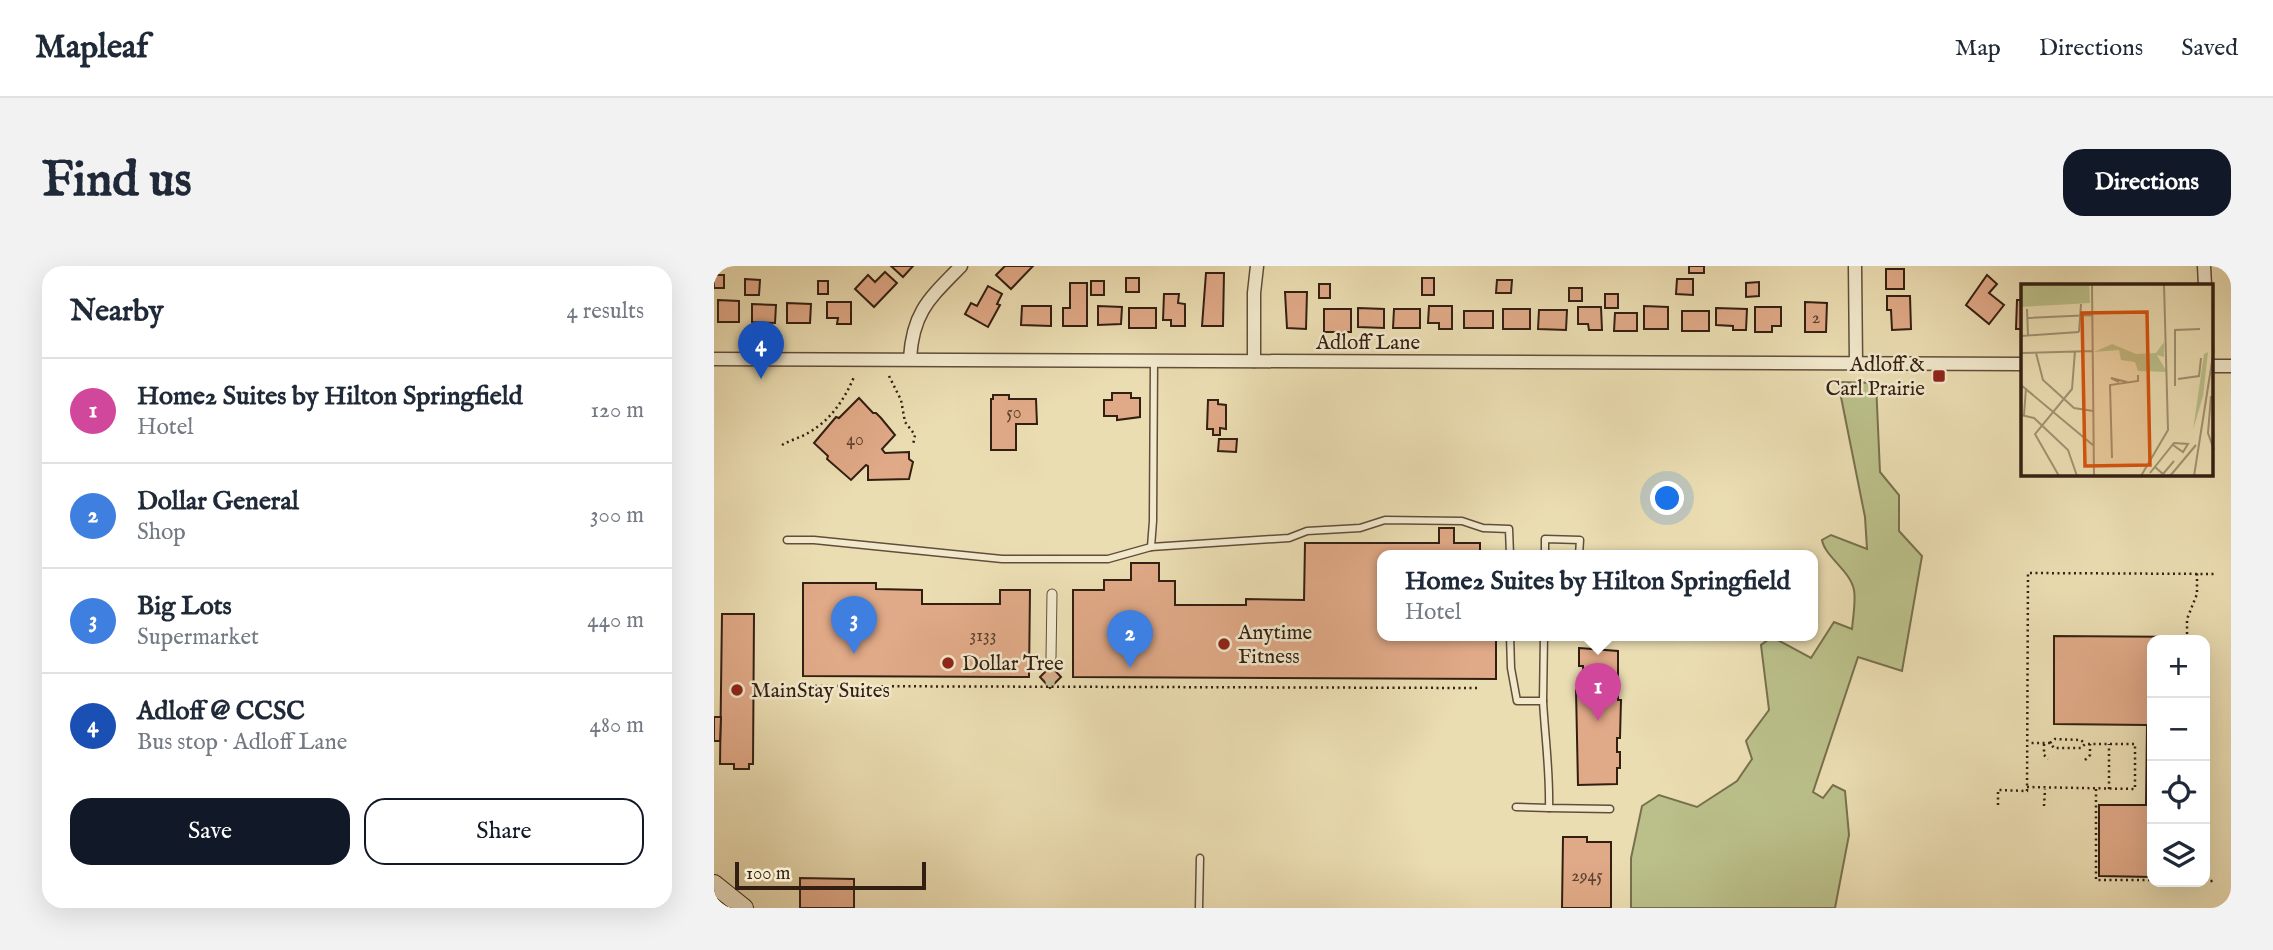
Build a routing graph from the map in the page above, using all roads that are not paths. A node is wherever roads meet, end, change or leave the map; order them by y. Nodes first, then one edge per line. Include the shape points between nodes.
1 (961, 266) edge
2 (1257, 266) edge
3 (1855, 266) edge
4 (2204, 266) edge
5 (2205, 284) edge
6 (910, 358) junction
7 (714, 359) edge
8 (1154, 360) junction
9 (1254, 361) junction
10 (1856, 363) junction
11 (2021, 364) edge
12 (787, 540) dead end
13 (1151, 547) junction
14 (1510, 550) edge
15 (1545, 550) edge
16 (1579, 550) edge
17 (1052, 594) dead end
18 (1510, 641) edge
19 (1544, 641) edge
20 (1051, 657) tunnel mouth
21 (1543, 701) junction
22 (1516, 807) dead end
23 (1549, 808) junction
24 (1610, 809) dead end
25 (1200, 859) dead end
26 (714, 884) edge
27 (744, 908) edge
28 (1199, 908) edge

1 - 6 street via 925,304 911,341
2 - 9 street
3 - 10 street
4 - 5 street
6 - 7 street, Adloff Lane
6 - 8 street, Adloff Lane
8 - 9 street, Adloff Lane
8 - 13 lane
9 - 10 street, Adloff Lane
10 - 11 street, Adloff Lane
12 - 13 lane via 1002,559 1108,559
13 - 14 lane via 1289,538 1307,531 1360,528 1385,520 1462,521 1509,529
15 - 16 lane via 1545,539 1580,540
17 - 20 street
18 - 21 lane via 1517,701
19 - 21 lane
21 - 23 lane
22 - 23 lane
23 - 24 lane
25 - 28 lane
26 - 27 main road

